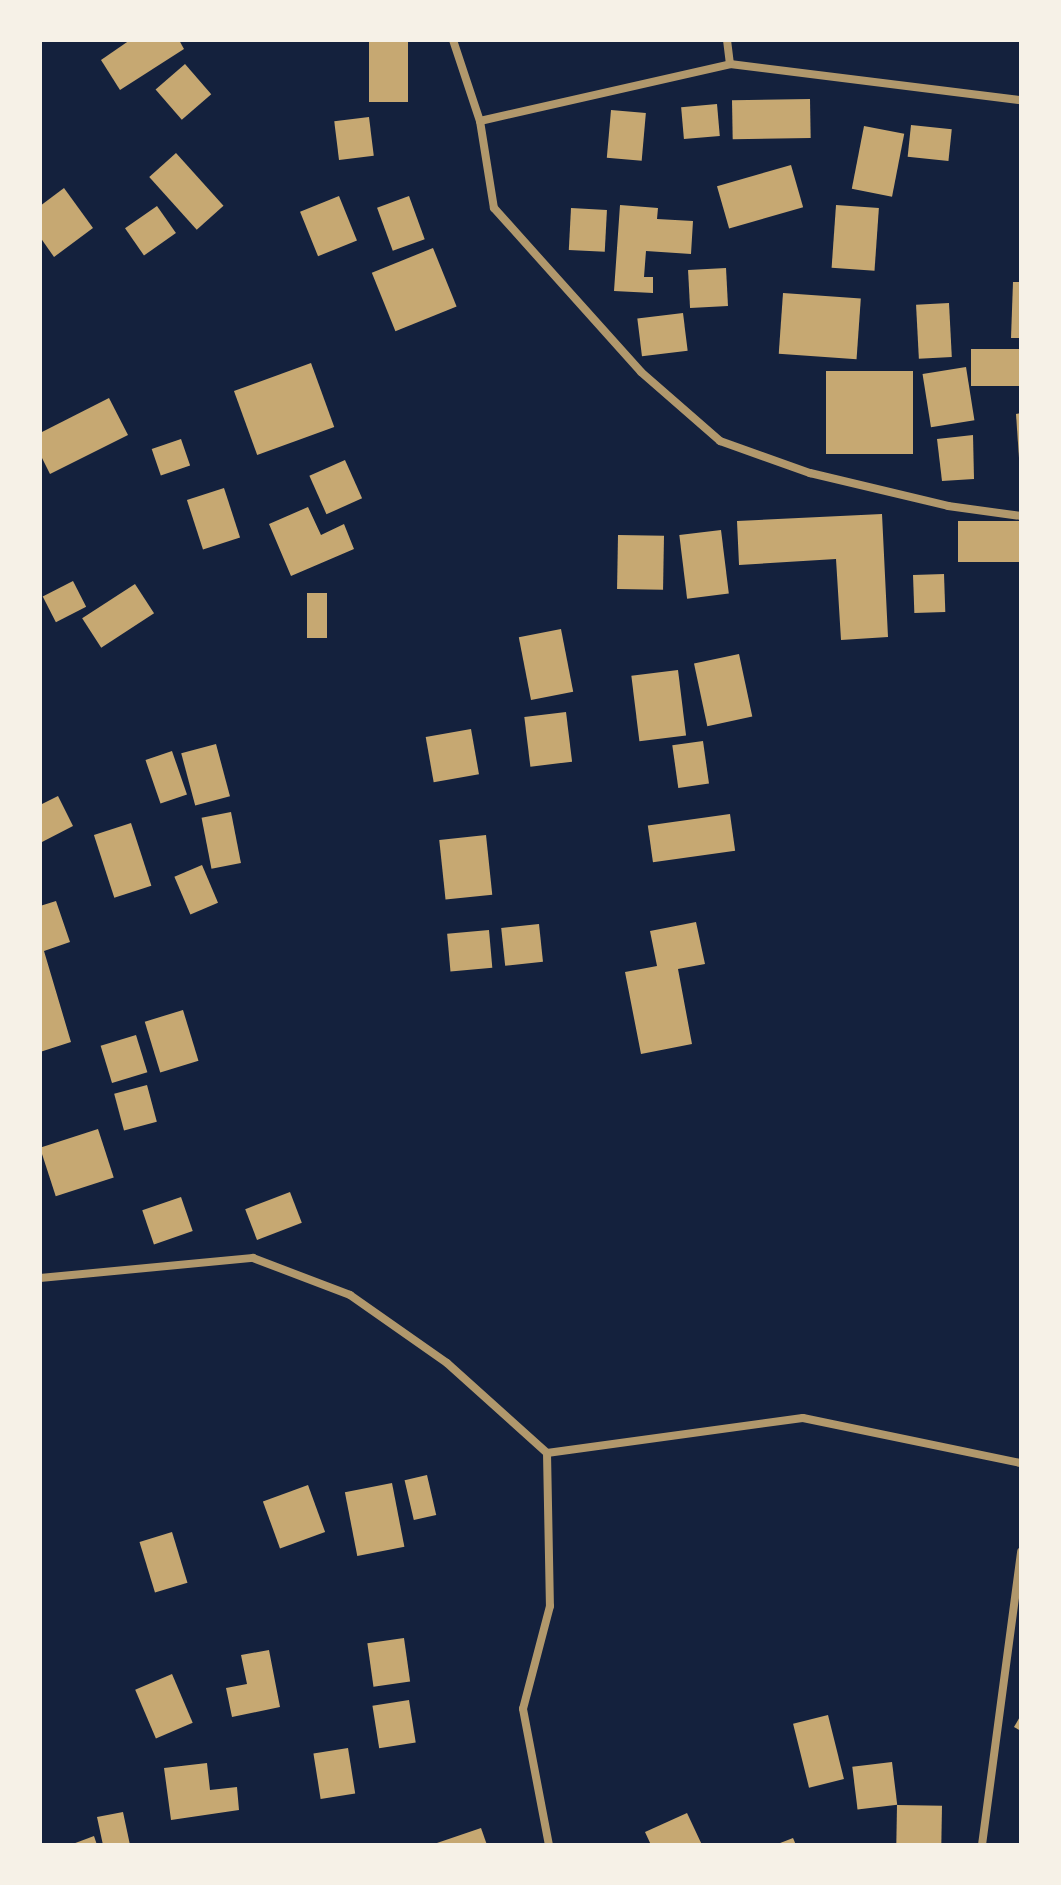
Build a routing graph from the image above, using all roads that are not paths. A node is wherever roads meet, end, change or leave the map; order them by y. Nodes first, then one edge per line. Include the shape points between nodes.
1 (453, 40) edge
2 (727, 40) edge
3 (730, 64) junction
4 (1021, 100) edge
5 (480, 121) junction
6 (1021, 516) edge
7 (40, 1278) edge
8 (547, 1453) junction
9 (1021, 1463) edge
10 (1021, 1552) edge
11 (549, 1845) edge
12 (982, 1845) edge

1 - 5 street
2 - 3 street
3 - 4 street
3 - 5 street
5 - 6 street via 494,208 641,372 720,441 810,473 948,506
7 - 8 street via 253,1258 350,1295 447,1363
8 - 9 street via 803,1418
8 - 11 street via 550,1606 523,1709
10 - 12 street

